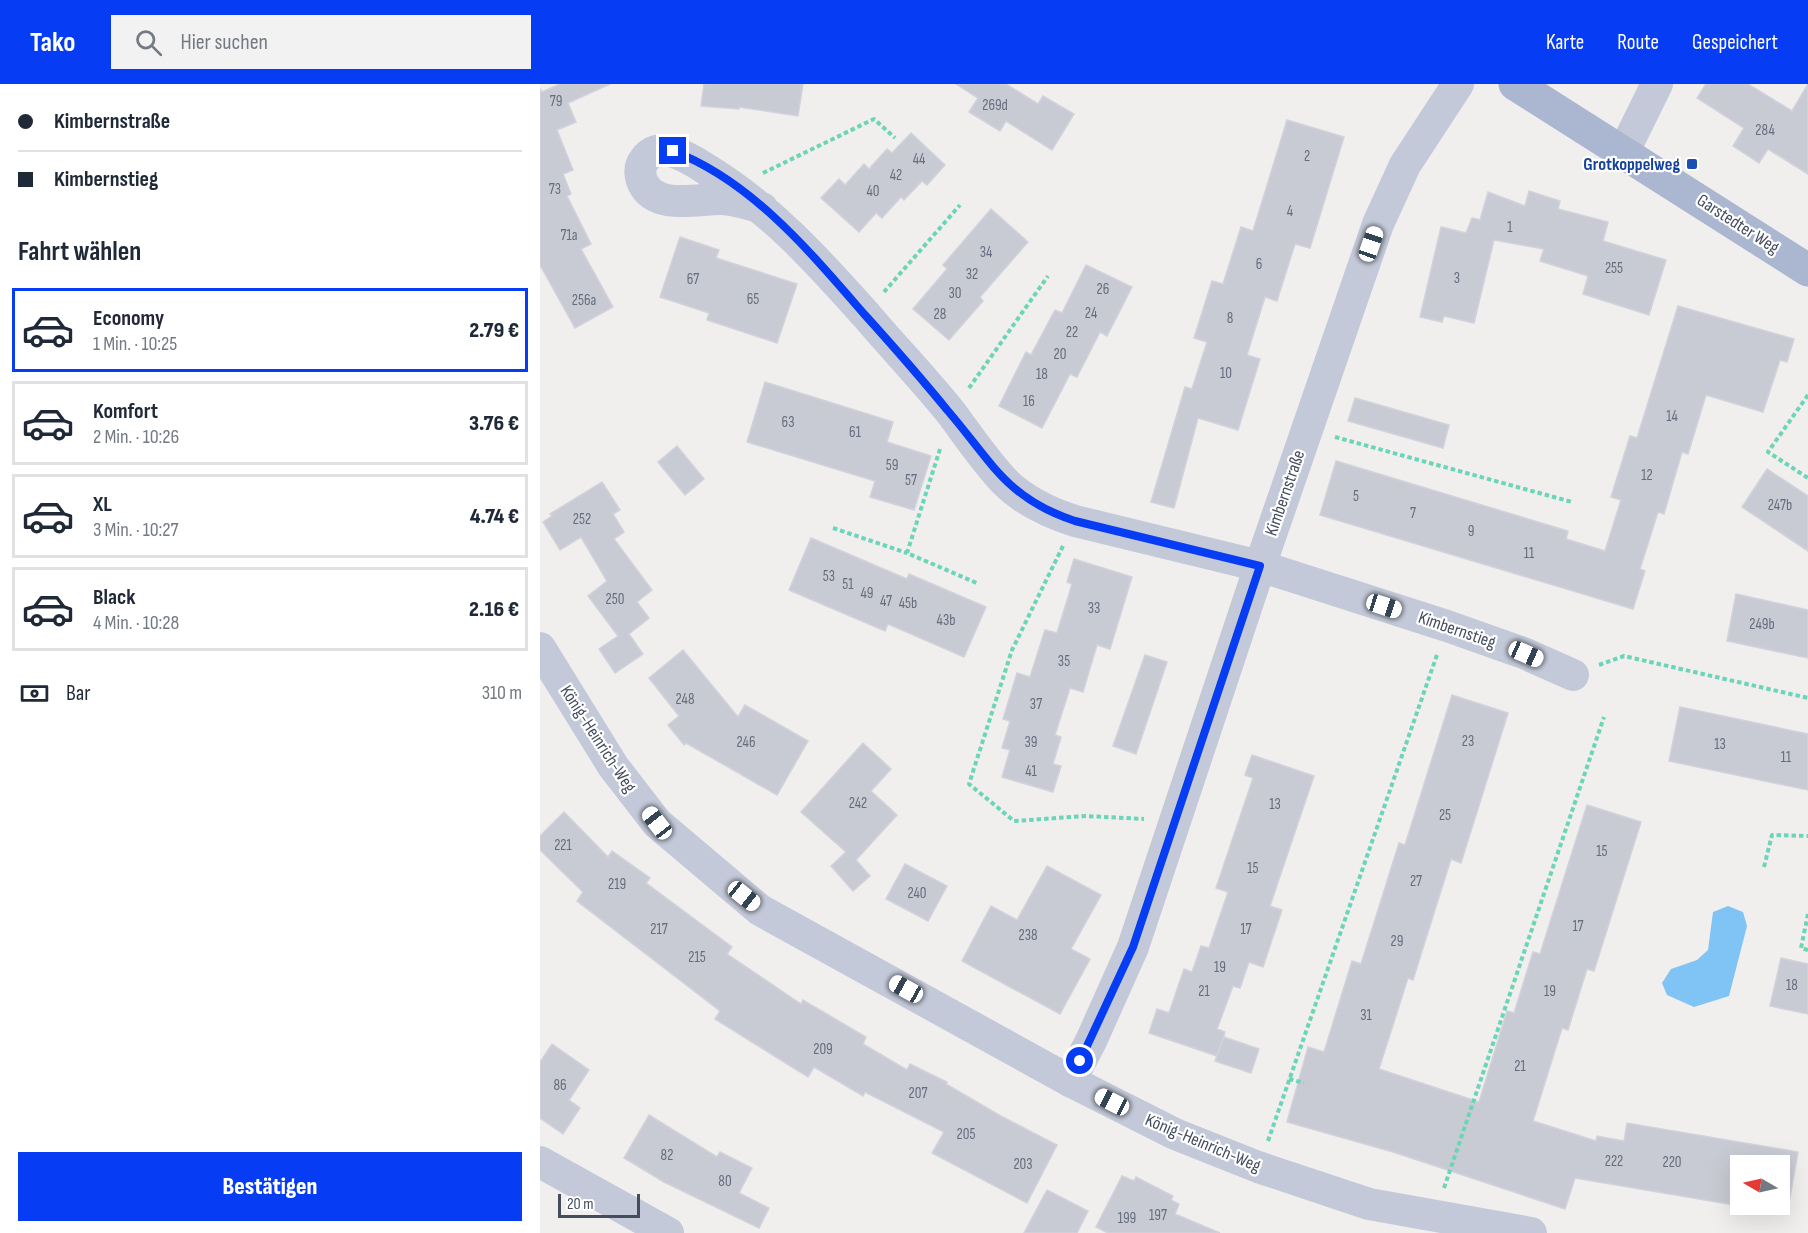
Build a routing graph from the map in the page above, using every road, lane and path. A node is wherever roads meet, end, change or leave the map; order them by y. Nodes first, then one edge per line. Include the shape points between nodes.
1 (1458, 84) edge
2 (1515, 84) edge
3 (1657, 84) edge
4 (896, 138) dead end
5 (1624, 152) junction
6 (736, 188) junction
7 (960, 205) dead end
8 (762, 208) junction
9 (1808, 270) edge
10 (1048, 276) dead end
11 (865, 314) junction
12 (1808, 395) edge
13 (951, 414) junction
14 (1307, 429) junction
15 (1808, 478) edge
16 (1572, 502) dead end
17 (1075, 521) junction
18 (833, 528) dead end
19 (908, 553) junction
20 (1260, 566) junction
21 (979, 584) dead end
22 (1447, 626) junction
23 (540, 648) edge
24 (1573, 675) joint
25 (1808, 698) edge
26 (1604, 717) dead end
27 (1175, 826) junction
28 (1808, 836) edge
29 (1764, 867) dead end
30 (1808, 914) edge
31 (1808, 950) edge
32 (1290, 1079) junction
33 (1070, 1081) junction
34 (1304, 1083) dead end
35 (540, 1162) edge
36 (1258, 1167) junction
37 (1436, 1216) junction
38 (668, 1233) edge
39 (1531, 1233) edge

1 - 14 street, Kimbernstraße via 1405,165 1378,224
2 - 5 main road, Garstedter Weg
3 - 5 street
4 - 6 path via 874,119
5 - 9 main road, Garstedter Weg
6 - 8 street, Kimbernstieg
6 - 8 street, Kimbernstieg via 673,151 648,154 641,164 641,178 655,196 679,201 738,201
7 - 11 path
8 - 11 street, Kimbernstieg via 793,234
10 - 13 path
11 - 13 street, Kimbernstieg
12 - 15 path via 1768,452
13 - 17 street, Kimbernstieg via 1007,484 1052,513
13 - 19 path
14 - 16 path
14 - 20 street, Kimbernstraße
17 - 20 street, Kimbernstieg
17 - 27 path via 1012,650 969,784 1014,821 1086,816 1152,819
18 - 19 path
19 - 21 path
20 - 22 street, Kimbernstieg
20 - 27 street, Kimbernstraße
22 - 24 street, Kimbernstieg
22 - 32 path
23 - 33 street, König-Heinrich-Weg via 625,782 657,823 760,910
24 - 25 path via 1624,656
26 - 37 path
27 - 33 street, Kimbernstraße via 1133,947
28 - 29 path via 1772,834
30 - 31 path via 1801,948
32 - 34 path
32 - 36 path
33 - 36 street, König-Heinrich-Weg via 1175,1134
35 - 38 street
36 - 37 street, König-Heinrich-Weg via 1369,1204
37 - 39 street, König-Heinrich-Weg

